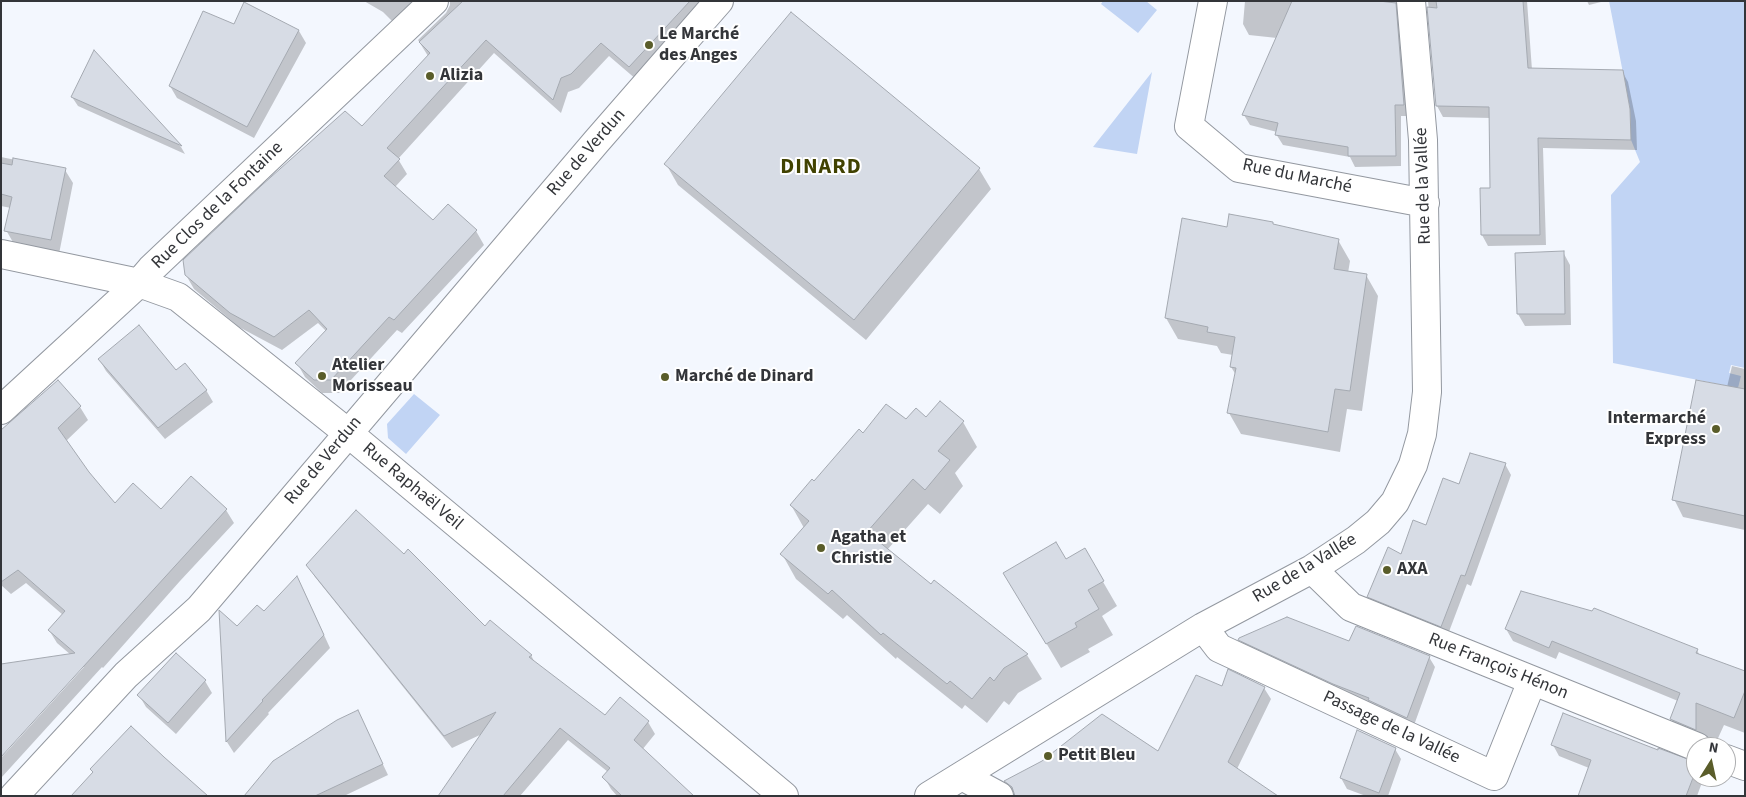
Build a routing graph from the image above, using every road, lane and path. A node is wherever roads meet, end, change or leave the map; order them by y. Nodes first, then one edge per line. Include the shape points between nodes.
1 (434, 1) edge
2 (719, 1) edge
3 (1213, 1) edge
4 (1411, 1) edge
5 (1425, 203) junction
6 (1, 254) edge
7 (139, 284) junction
8 (1, 410) edge
9 (348, 433) junction
10 (1312, 569) junction
11 (1203, 628) junction
12 (1532, 681) junction
13 (1686, 743) edge
14 (962, 776) junction
15 (14, 796) edge
16 (784, 796) edge
17 (929, 796) edge
18 (999, 796) edge

1 - 7 street, Rue Clos de la Fontaine via 151,269
2 - 9 street, Rue de Verdun
3 - 5 street, Rue du Marché via 1189,126 1240,168
4 - 5 street, Rue de la Vallée via 1423,130
5 - 10 street, Rue de la Vallée via 1426,392 1422,434 1413,465 1395,502 1378,522
6 - 7 street, Rue Raphaël Veil
7 - 8 street, Rue Clos de la Fontaine
7 - 9 street, Rue Raphaël Veil via 178,297
9 - 15 street, Rue de Verdun via 199,610 126,675
9 - 16 street, Rue Raphaël Veil
10 - 11 street, Rue de la Vallée
10 - 12 street, Rue François Hénon via 1351,608
11 - 12 street, Passage de la Vallée via 1219,648 1494,776
11 - 14 street, Rue de la Vallée
12 - 13 street, Rue François Hénon
14 - 17 street, Rue de la Vallée
14 - 18 street

